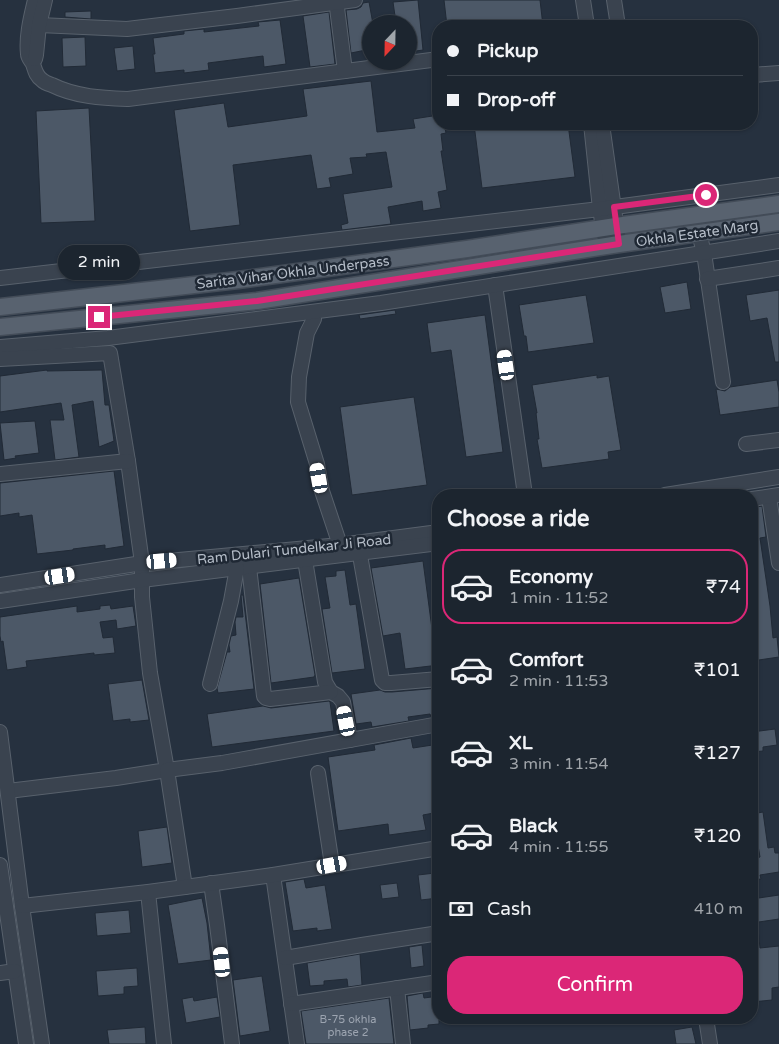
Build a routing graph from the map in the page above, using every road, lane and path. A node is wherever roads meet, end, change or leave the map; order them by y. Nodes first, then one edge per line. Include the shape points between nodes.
1 (34, 0) edge
2 (45, 0) edge
3 (356, 0) edge
4 (574, 0) edge
5 (583, 0) edge
6 (614, 0) edge
7 (336, 1) edge
8 (577, 20) edge
9 (586, 20) edge
10 (617, 20) edge
11 (39, 25) junction
12 (432, 60) edge
13 (32, 61) junction
14 (345, 71) junction
15 (779, 73) edge
16 (758, 75) edge
17 (592, 130) edge
18 (602, 130) edge
19 (779, 185) edge
20 (779, 204) edge
21 (607, 208) junction
22 (779, 222) edge
23 (610, 227) junction
24 (585, 231) joint
25 (699, 233) junction
26 (779, 241) edge
27 (612, 245) junction
28 (585, 250) joint
29 (704, 253) junction
30 (779, 268) edge
31 (0, 278) edge
32 (707, 279) junction
33 (495, 286) junction
34 (0, 307) edge
35 (313, 312) junction
36 (0, 327) edge
37 (0, 347) edge
38 (52, 349) junction
39 (0, 359) edge
40 (722, 382) dead end
41 (779, 440) edge
42 (746, 444) dead end
43 (128, 461) junction
44 (0, 474) edge
45 (779, 477) edge
46 (524, 489) edge
47 (703, 489) edge
48 (774, 496) edge
49 (758, 498) edge
50 (432, 533) edge
51 (432, 543) edge
52 (340, 545) junction
53 (359, 548) junction
54 (305, 560) junction
55 (142, 563) junction
56 (779, 563) edge
57 (243, 568) junction
58 (142, 580) junction
59 (0, 585) edge
60 (0, 601) edge
61 (432, 680) edge
62 (210, 684) dead end
63 (330, 692) junction
64 (432, 725) edge
65 (0, 732) edge
66 (350, 740) junction
67 (167, 770) junction
68 (318, 773) dead end
69 (8, 791) junction
70 (432, 849) edge
71 (0, 865) edge
72 (332, 865) junction
73 (273, 875) junction
74 (211, 884) junction
75 (185, 887) junction
76 (148, 892) junction
77 (22, 906) junction
78 (432, 935) edge
79 (285, 958) junction
80 (15, 971) junction
81 (0, 973) edge
82 (432, 983) edge
83 (397, 988) junction
84 (292, 1004) junction
85 (707, 1024) edge
86 (26, 1044) edge
87 (42, 1044) edge
88 (164, 1044) edge
89 (232, 1044) edge
90 (297, 1044) edge
91 (404, 1044) edge
92 (710, 1044) edge

1 - 13 street via 28,34 28,57
2 - 11 street
3 - 7 street
4 - 8 street
5 - 9 street
6 - 10 street
7 - 11 street via 127,29
7 - 14 street
11 - 13 street via 36,55
12 - 14 street
13 - 14 street via 42,80 57,88 81,95 128,99
15 - 16 street
17 - 21 street
18 - 21 street
19 - 21 street
20 - 23 main road, Okhla Estate Marg
21 - 23 street
21 - 31 street
22 - 25 main road, Okhla Estate Marg
23 - 24 main road, Okhla Estate Marg
23 - 27 street
24 - 34 main road, Sarita Vihar Okhla Underpass via 238,280
25 - 27 main road, Okhla Estate Marg
25 - 29 street
26 - 29 street
27 - 28 main road, Okhla Estate Marg
28 - 36 main road, Sarita Vihar Okhla Underpass via 257,301
29 - 32 street
29 - 33 street
30 - 32 street
32 - 40 street
33 - 35 street
33 - 46 street
35 - 38 street via 108,338
35 - 52 street via 299,377 298,402
37 - 38 street
38 - 39 street
38 - 43 street via 110,352
41 - 42 street
43 - 44 street
43 - 55 street
45 - 47 street
48 - 49 street
48 - 56 street
50 - 53 street, Ram Dulari Tundelkar Ji Road
51 - 53 street, Ram Dulari Tundelkar Ji Road
52 - 53 street, Ram Dulari Tundelkar Ji Road
52 - 55 street, Ram Dulari Tundelkar Ji Road
53 - 54 street
53 - 61 street via 382,680 391,683
54 - 57 street
54 - 63 street via 325,682
55 - 58 street
55 - 59 street, Ram Dulari Tundelkar Ji Road
57 - 58 street
57 - 62 street via 231,601
57 - 63 street via 264,696 270,699
58 - 60 street
58 - 67 street via 150,673
63 - 66 street via 343,702
64 - 66 street
65 - 69 street
66 - 67 street
67 - 69 street
67 - 75 street
68 - 72 street
69 - 77 street
70 - 72 street
71 - 80 street
72 - 73 street
73 - 74 street
73 - 79 street
74 - 75 street
74 - 89 street
75 - 76 street
76 - 77 street
76 - 88 street
77 - 87 street
78 - 79 street
79 - 84 street
80 - 81 street
80 - 86 street
82 - 83 street
83 - 84 street
83 - 91 street
84 - 90 street
85 - 92 street

